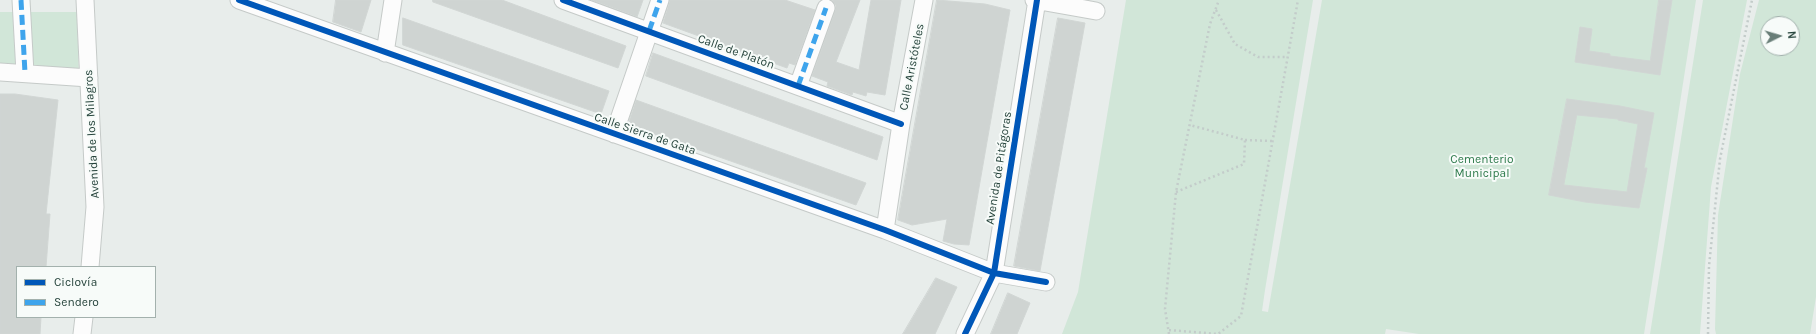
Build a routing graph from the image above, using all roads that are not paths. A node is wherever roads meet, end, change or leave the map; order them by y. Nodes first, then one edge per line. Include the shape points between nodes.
1 (21, 0) edge
2 (86, 0) edge
3 (239, 0) edge
4 (393, 0) edge
5 (563, 0) edge
6 (660, 0) edge
7 (924, 0) edge
8 (1036, 0) edge
9 (826, 8) dead end
10 (1096, 11) dead end
11 (649, 31) junction
12 (385, 53) junction
13 (0, 72) edge
14 (25, 74) junction
15 (88, 78) junction
16 (798, 86) junction
17 (901, 124) junction
18 (614, 134) junction
19 (885, 230) junction
20 (90, 266) edge
21 (994, 273) junction
22 (1046, 282) dead end
23 (84, 318) edge
24 (82, 334) edge
25 (965, 334) edge

1 - 14 street
2 - 15 street, Avenida de los Milagros
3 - 12 street, Calle Sierra de Gata
4 - 12 street
5 - 11 street, Calle de Platón
6 - 11 street
7 - 17 street, Calle Aristóteles
8 - 10 street
8 - 21 street, Avenida de Pitágoras
9 - 16 street
11 - 16 street, Calle de Platón
11 - 18 street
12 - 18 street, Calle Sierra de Gata
13 - 14 street
14 - 15 street
15 - 20 street, Avenida de los Milagros via 95,207
16 - 17 street, Calle de Platón
17 - 19 street, Calle Aristóteles
18 - 19 street, Calle Sierra de Gata
19 - 21 street, Calle Sierra de Gata
21 - 22 street, Calle Sierra de Gata
21 - 25 street, Avenida de Pitágoras
23 - 24 street

